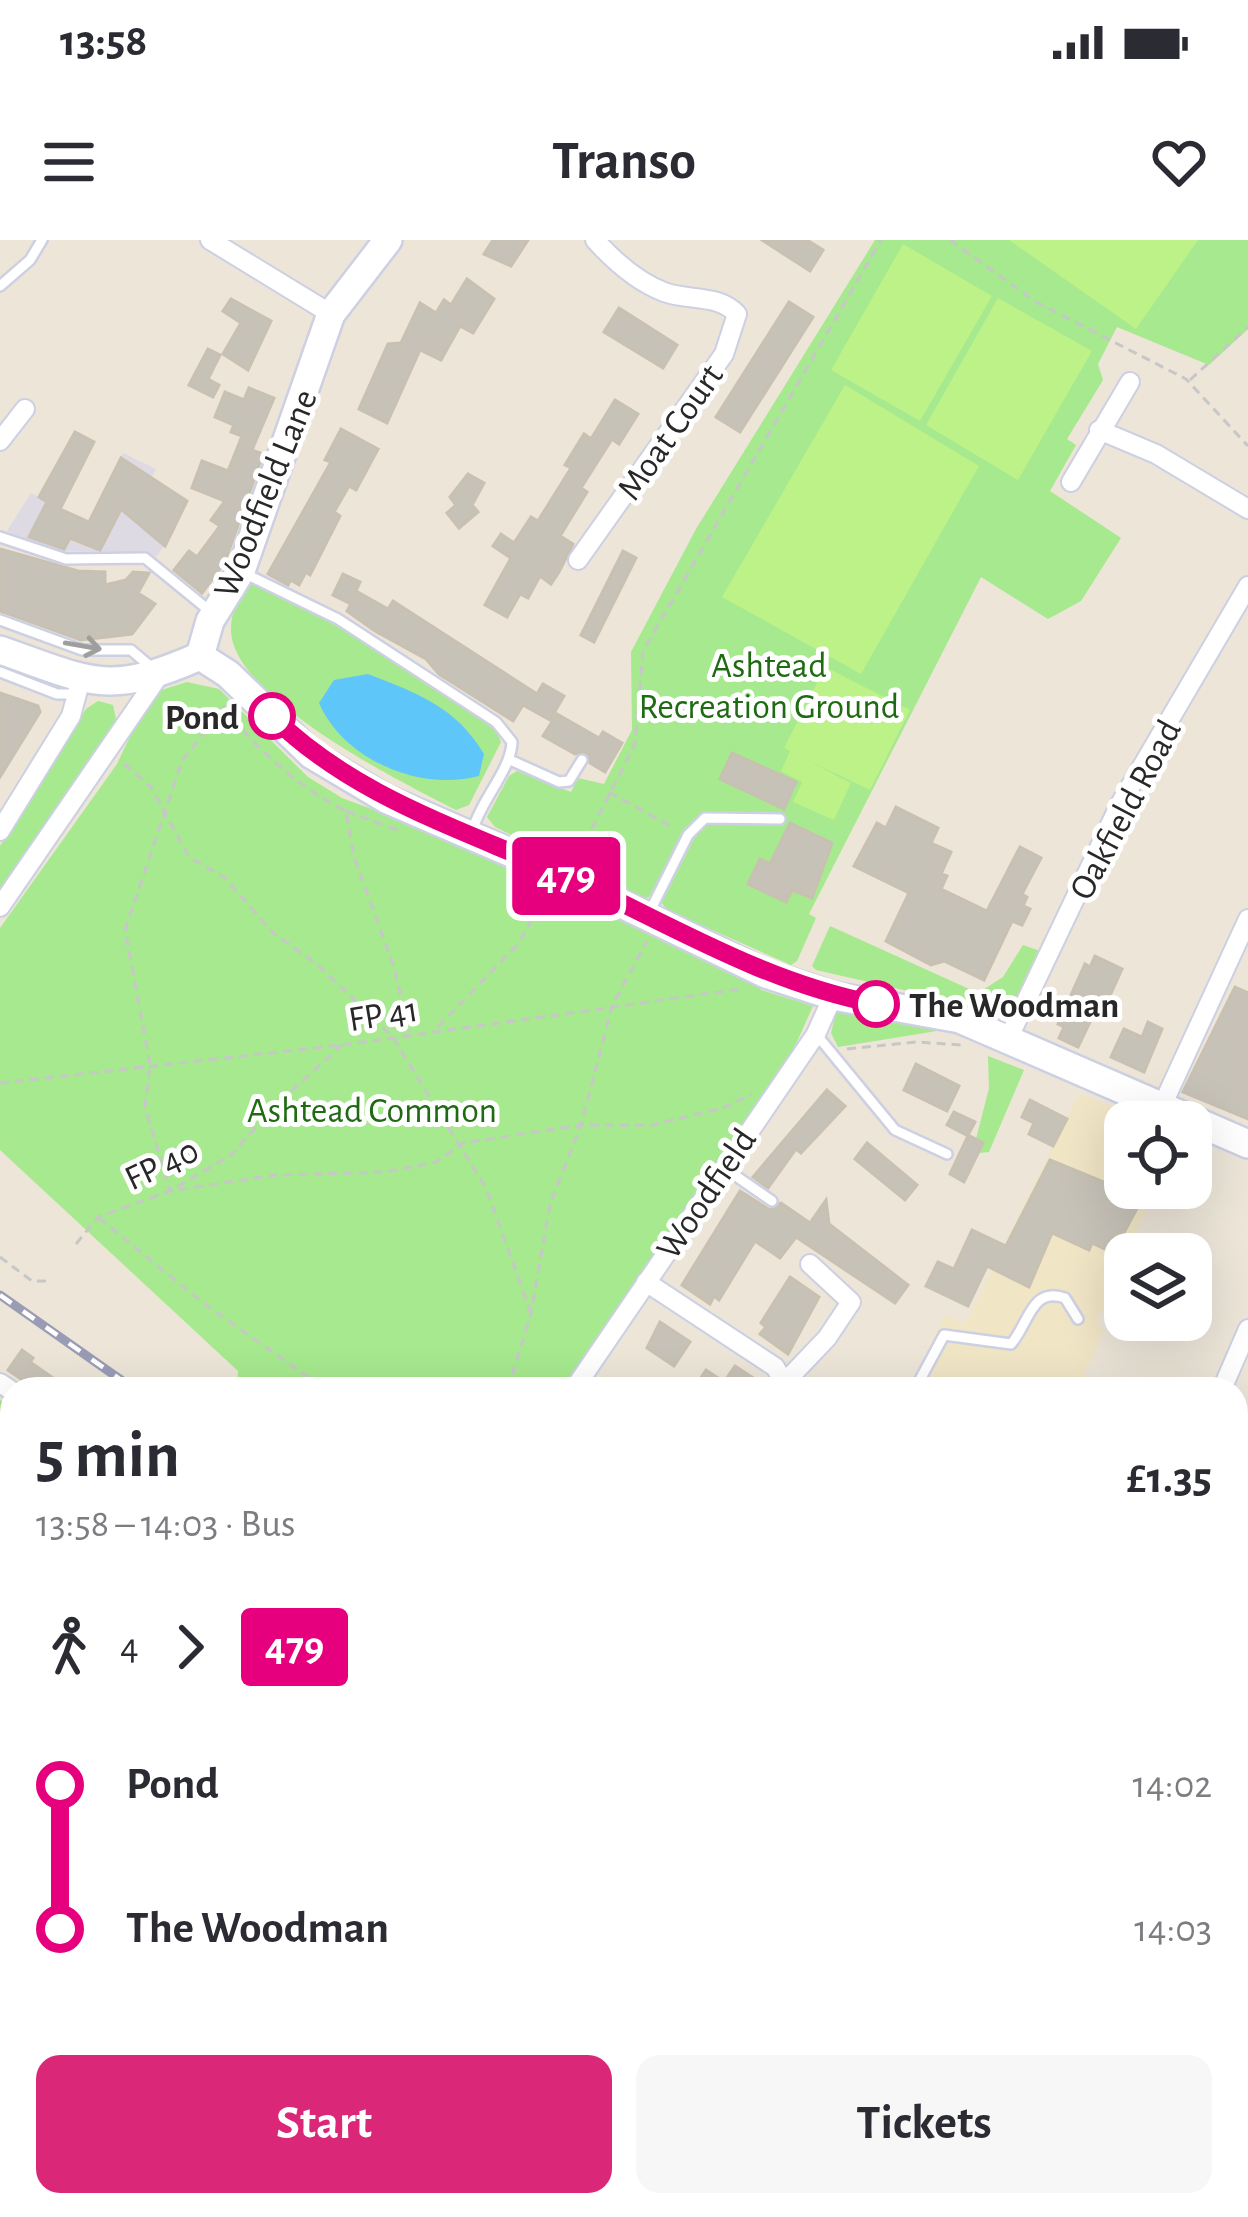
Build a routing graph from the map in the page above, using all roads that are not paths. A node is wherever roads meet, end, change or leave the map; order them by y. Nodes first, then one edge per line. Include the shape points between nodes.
1 (42, 240) edge
2 (210, 240) edge
3 (388, 240) edge
4 (595, 240) edge
5 (0, 286) edge
6 (331, 314) junction
7 (1130, 382) dead end
8 (25, 409) dead end
9 (1099, 430) junction
10 (0, 441) edge
11 (1071, 482) dead end
12 (1248, 509) edge
13 (0, 537) edge
14 (578, 560) dead end
15 (241, 572) junction
16 (1248, 586) edge
17 (214, 615) junction
18 (0, 620) edge
19 (0, 650) edge
20 (200, 656) junction
21 (0, 672) edge
22 (160, 674) junction
23 (118, 685) junction
24 (79, 687) junction
25 (123, 727) junction
26 (509, 760) junction
27 (581, 760) dead end
28 (781, 819) dead end
29 (0, 831) edge
30 (472, 835) junction
31 (0, 907) edge
32 (647, 915) junction
33 (1248, 919) edge
34 (833, 996) junction
35 (816, 1034) junction
36 (1009, 1037) junction
37 (1151, 1101) edge
38 (1164, 1101) edge
39 (1212, 1128) edge
40 (1248, 1144) edge
41 (947, 1154) dead end
42 (723, 1167) junction
43 (772, 1202) dead end
44 (810, 1264) dead end
45 (646, 1282) junction
46 (1078, 1319) dead end
47 (1248, 1328) edge
48 (582, 1377) edge
49 (782, 1377) edge
50 (794, 1377) edge
51 (922, 1377) edge
52 (1227, 1377) edge

1 - 5 lane
2 - 6 street
3 - 6 street, Woodfield Lane
4 - 14 street, Moat Court via 644,283 728,304 736,314 724,354
6 - 15 street, Woodfield Lane
7 - 9 street
8 - 10 street
9 - 11 street
9 - 12 street
13 - 17 lane via 66,559 145,558
15 - 17 street, Woodfield Lane
15 - 26 lane via 338,619 496,722 512,742
16 - 36 street, Oakfield Road via 1120,804
17 - 20 street, Woodfield Lane
18 -> 22 lane via 82,650 131,650
19 - 24 street
20 - 22 street
20 - 30 street via 231,696 312,755
21 - 24 lane via 57,694
22 - 23 street
22 - 25 street
23 - 24 street
23 - 25 street
24 - 29 street via 71,716
25 - 31 street
26 - 27 lane via 559,782 569,781
26 - 30 lane
28 - 32 lane via 705,818
30 - 32 street via 559,882
32 - 34 street via 766,974
33 - 38 street
34 - 35 street, Woodfield
34 - 36 street via 960,1019
35 - 41 lane via 895,1130
35 - 42 street, Woodfield
36 - 37 street
39 - 40 street
42 - 43 lane
42 - 45 street, Woodfield
44 - 50 street via 850,1302
45 - 48 street, Woodfield
45 - 49 street
46 - 51 lane via 1065,1298 1049,1294 1035,1301 1011,1344 944,1336
47 - 52 street

